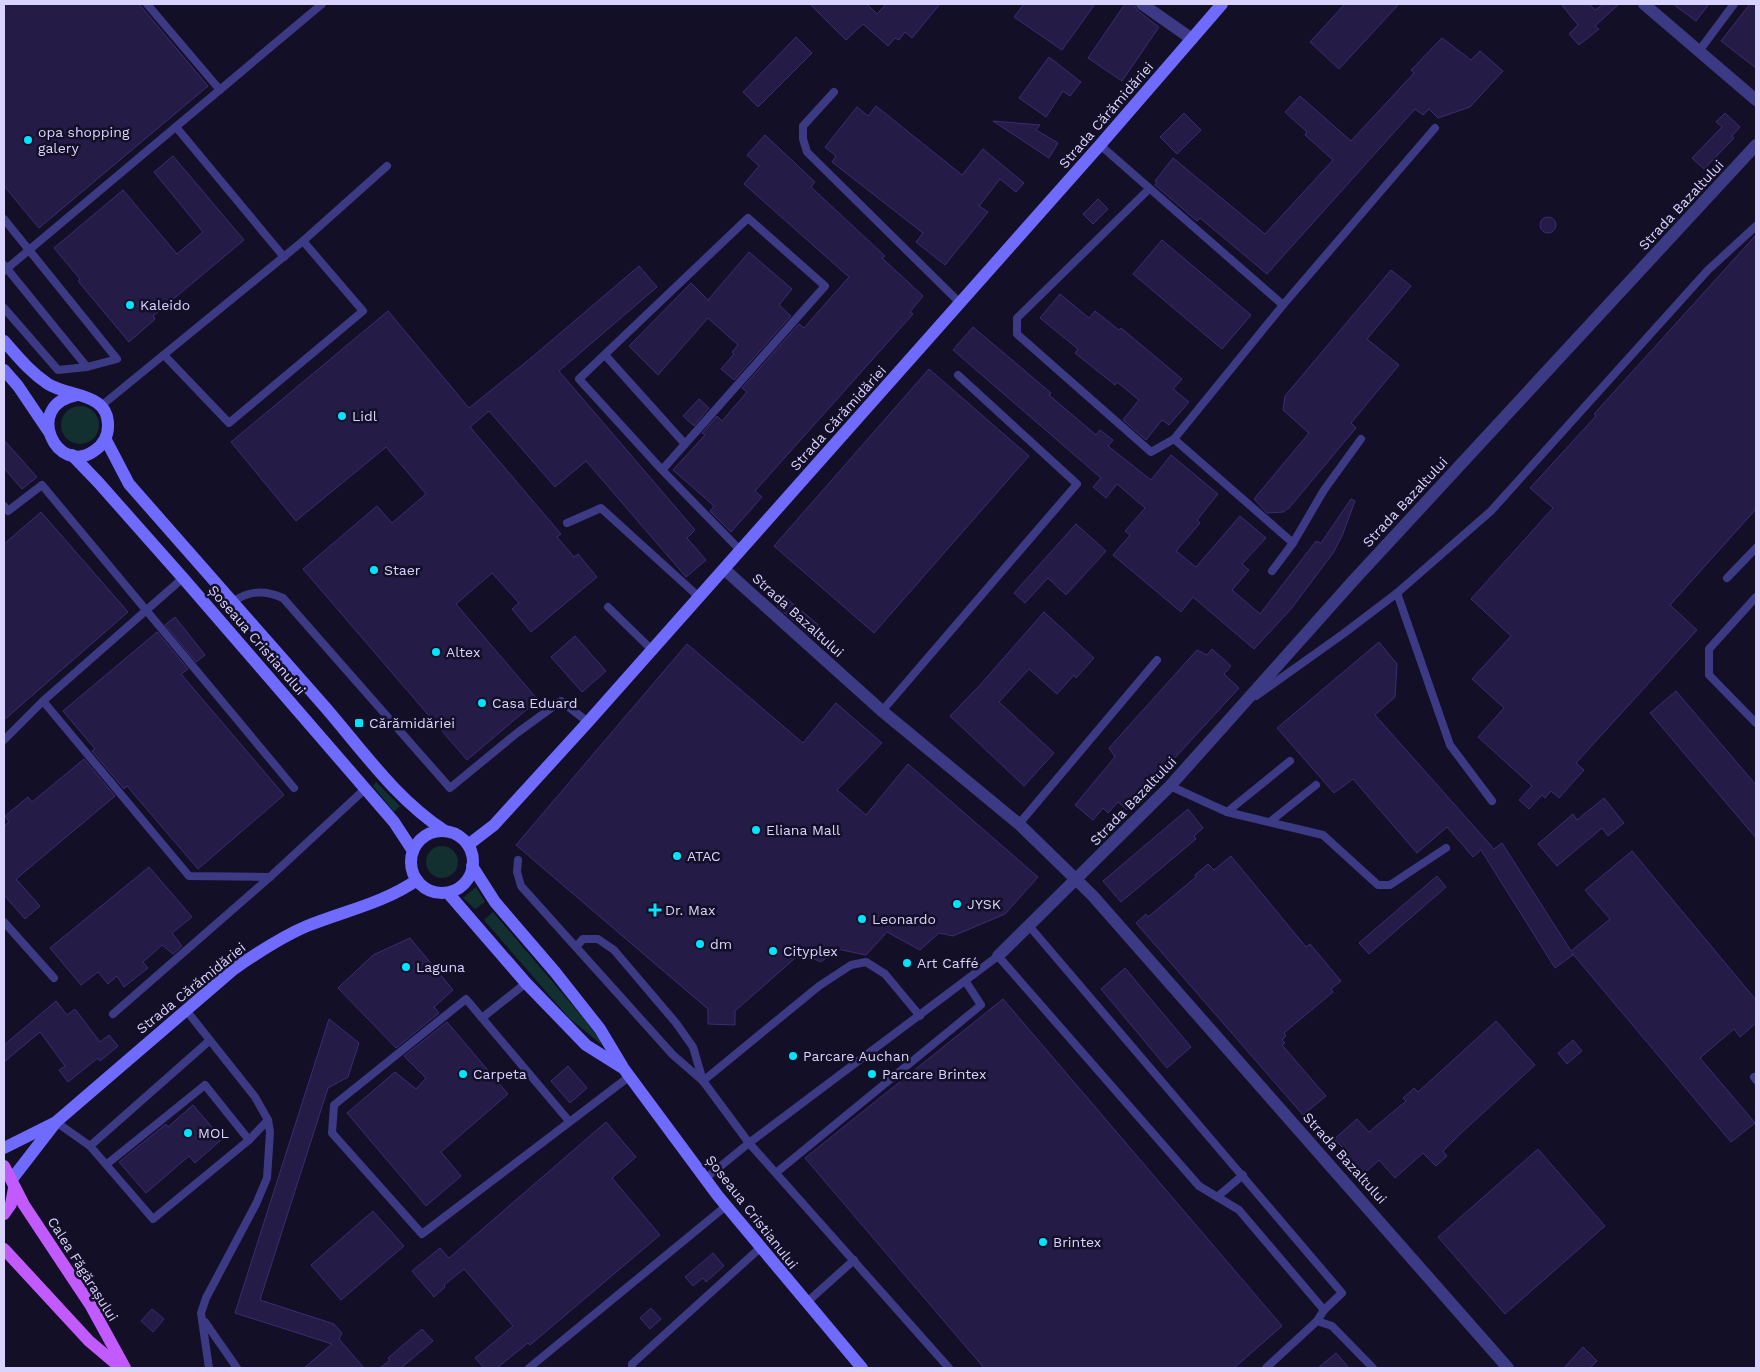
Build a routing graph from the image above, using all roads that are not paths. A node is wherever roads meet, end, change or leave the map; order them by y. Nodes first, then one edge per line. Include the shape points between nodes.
1 (147, 4) edge
2 (322, 4) edge
3 (1142, 4) edge
4 (1222, 4) edge
5 (1644, 4) edge
6 (1734, 4) edge
7 (1192, 38) junction
8 (1699, 50) junction
9 (220, 90) junction
10 (834, 92) dead end
11 (1756, 100) edge
12 (176, 127) junction
13 (1434, 128) dead end
14 (1100, 145) junction
15 (1756, 145) edge
16 (387, 166) dead end
17 (1149, 189) junction
18 (4, 219) edge
19 (1756, 226) edge
20 (303, 241) junction
21 (29, 250) junction
22 (284, 257) junction
23 (5, 268) edge
24 (960, 303) junction
25 (1283, 305) junction
26 (4, 308) edge
27 (4, 341) edge
28 (605, 354) junction
29 (164, 355) junction
30 (87, 367) junction
31 (4, 370) edge
32 (958, 375) dead end
33 (78, 395) junction
34 (101, 406) junction
35 (49, 432) junction
36 (1174, 439) junction
37 (1361, 439) dead end
38 (106, 440) junction
39 (685, 444) junction
40 (72, 455) junction
41 (662, 470) junction
42 (4, 506) edge
43 (567, 523) dead end
44 (1293, 543) junction
45 (1756, 548) edge
46 (740, 550) junction
47 (724, 569) junction
48 (1272, 571) dead end
49 (183, 578) junction
50 (1727, 578) dead end
51 (1397, 592) junction
52 (1756, 597) edge
53 (699, 598) junction
54 (233, 602) junction
55 (608, 607) dead end
56 (145, 612) junction
57 (653, 651) junction
58 (1157, 660) dead end
59 (43, 701) junction
60 (1242, 706) junction
61 (882, 711) junction
62 (588, 722) junction
63 (1756, 723) edge
64 (4, 740) edge
65 (1290, 761) dead end
66 (1316, 785) dead end
67 (1170, 786) junction
68 (294, 788) dead end
69 (365, 789) junction
70 (1492, 801) dead end
71 (1227, 812) junction
72 (1271, 822) junction
73 (1019, 824) junction
74 (445, 832) junction
75 (468, 845) junction
76 (1446, 848) dead end
77 (413, 851) junction
78 (518, 860) dead end
79 (472, 866) junction
80 (270, 876) junction
81 (417, 880) junction
82 (1077, 880) junction
83 (448, 892) junction
84 (4, 922) edge
85 (1030, 927) junction
86 (576, 947) junction
87 (998, 956) junction
88 (54, 978) dead end
89 (966, 982) junction
90 (526, 983) junction
91 (186, 1010) junction
92 (114, 1014) dead end
93 (920, 1016) junction
94 (482, 1018) junction
95 (210, 1041) junction
96 (627, 1073) junction
97 (703, 1081) junction
98 (268, 1120) junction
99 (568, 1121) junction
100 (56, 1122) junction
101 (248, 1140) junction
102 (749, 1143) junction
103 (90, 1146) junction
104 (4, 1148) edge
105 (107, 1164) junction
106 (4, 1166) edge
107 (777, 1172) junction
108 (1243, 1175) junction
109 (706, 1178) junction
110 (13, 1183) junction
111 (1217, 1197) junction
112 (726, 1206) junction
113 (4, 1214) edge
114 (760, 1248) junction
115 (4, 1249) edge
116 (854, 1260) junction
117 (806, 1303) junction
118 (1324, 1310) junction
119 (202, 1313) junction
120 (1318, 1321) junction
121 (121, 1368) edge
122 (125, 1368) edge
123 (209, 1368) edge
124 (237, 1368) edge
125 (529, 1368) edge
126 (632, 1368) edge
127 (862, 1368) edge
128 (949, 1368) edge
129 (1266, 1368) edge
130 (1373, 1368) edge
131 (1508, 1368) edge

1 - 9 lane
2 - 9 lane
3 - 7 street
4 - 7 street, Strada Cărămidăriei
5 - 8 street
6 - 8 lane
7 - 14 street, Strada Cărămidăriei
8 - 11 street
9 - 12 lane
10 - 24 lane via 803,126 807,152
12 - 21 lane
12 - 22 lane
13 - 25 lane
14 - 17 lane
14 - 24 street, Strada Cărămidăriei
15 - 60 street, Strada Bazaltului via 1352,582
16 - 20 lane
17 - 25 lane
17 - 36 lane via 1017,318 1018,334 1150,452
18 - 21 lane
19 - 51 lane via 1708,270 1491,511
20 - 22 lane
20 - 29 lane via 363,311 229,423
21 - 23 lane
21 - 30 lane via 117,359
22 - 29 lane
23 - 30 lane
24 - 46 street, Strada Cărămidăriei
25 - 36 lane
26 - 30 lane via 58,370
27 - 33 street via 32,372 50,385
28 - 39 lane
28 - 39 lane via 748,218 825,286
28 - 41 lane via 579,379
29 - 34 lane
31 - 35 street, Șoseaua Cristianului
32 - 61 lane via 1077,484
33 - 34 street
33 - 35 street via 54,407 48,423
34 - 38 street, Șoseaua Cristianului via 109,422
35 - 40 street, Șoseaua Cristianului via 57,447
36 - 44 lane
37 - 44 lane via 1324,490
38 - 40 street via 91,453
38 - 54 street, Șoseaua Cristianului via 129,484
39 - 41 lane
40 - 49 street, Șoseaua Cristianului
41 - 46 lane
42 - 56 lane via 8,511 42,485
43 - 53 lane via 602,508
44 - 48 lane
45 - 50 lane
46 - 47 street, Strada Cărămidăriei
47 - 53 street, Strada Cărămidăriei
47 - 61 street, Strada Bazaltului
49 - 56 lane
49 - 69 street, Șoseaua Cristianului
51 - 60 lane
51 - 70 lane via 1450,745
52 - 63 lane via 1709,649 1709,675
53 - 57 street, Strada Cărămidăriei
54 - 62 lane via 249,592 272,593 283,598 450,788 561,702
54 - 74 street, Șoseaua Cristianului via 397,793
55 - 57 lane
56 - 59 lane
56 - 68 lane
57 - 62 street, Strada Cărămidăriei
58 - 73 lane
59 - 64 lane
59 - 80 lane via 189,876
60 - 67 street, Strada Bazaltului
61 - 73 street, Strada Bazaltului
62 - 75 street, Strada Cărămidăriei via 494,826
65 - 71 lane
66 - 72 lane
67 - 71 lane
67 - 82 street, Strada Bazaltului
69 - 77 street, Șoseaua Cristianului
69 - 80 lane
71 - 72 lane
72 - 76 lane via 1323,835 1378,885 1390,885
73 - 82 street, Strada Bazaltului
74 - 75 street via 456,835
74 - 77 street via 430,834
75 - 79 street
77 - 81 street via 411,863
78 - 86 lane via 521,886
79 - 83 street via 465,883
79 - 96 street, Șoseaua Cristianului via 495,902 600,1029
80 - 92 lane
81 - 83 street via 429,890
81 - 91 street, Strada Cărămidăriei via 387,897 307,926 264,948
82 - 85 street, Strada Bazaltului
82 - 131 street, Strada Bazaltului
83 - 90 street, Șoseaua Cristianului
84 - 88 lane
85 - 87 street, Strada Bazaltului
85 - 108 lane
86 - 97 lane via 673,1055
86 - 97 lane via 583,939 598,939 614,950 693,1047
87 - 89 lane
87 - 111 lane via 1199,1186
89 - 93 lane
89 - 107 lane via 981,1005
90 - 94 lane
90 - 96 street, Șoseaua Cristianului via 586,1045
91 - 95 lane
91 - 100 street, Strada Cărămidăriei
93 - 97 lane via 885,974 866,962 851,965 819,986
93 - 102 lane
94 - 99 lane
94 - 99 lane via 466,999 334,1104 332,1133 422,1234
95 - 98 lane via 255,1097
95 - 103 lane
96 - 99 lane
96 - 109 street, Șoseaua Cristianului
97 - 102 lane
98 - 101 lane
98 - 119 lane via 266,1178 256,1204 206,1298
100 - 103 lane
100 - 104 street, Strada Cărămidăriei
100 - 110 street, Strada Cărămidăriei
101 - 105 lane via 153,1219
101 - 105 lane via 205,1085
102 - 107 lane
102 - 109 lane
103 - 105 lane
106 - 110 main road, Calea Făgărașului
107 - 116 lane
108 - 111 lane
108 - 118 lane via 1342,1292
109 - 112 street, Șoseaua Cristianului
110 - 113 main road via 12,1204
110 - 122 main road, Calea Făgărașului via 91,1306
111 - 118 lane via 1239,1210
112 - 114 street, Șoseaua Cristianului
112 - 125 lane
114 - 117 street, Șoseaua Cristianului
114 - 126 lane via 632,1364
115 - 121 main road via 89,1341
116 - 117 lane
116 - 128 lane
117 - 127 street, Șoseaua Cristianului
118 - 120 lane
119 - 123 lane
119 - 124 lane via 206,1326
120 - 129 lane
120 - 130 lane via 1332,1326

